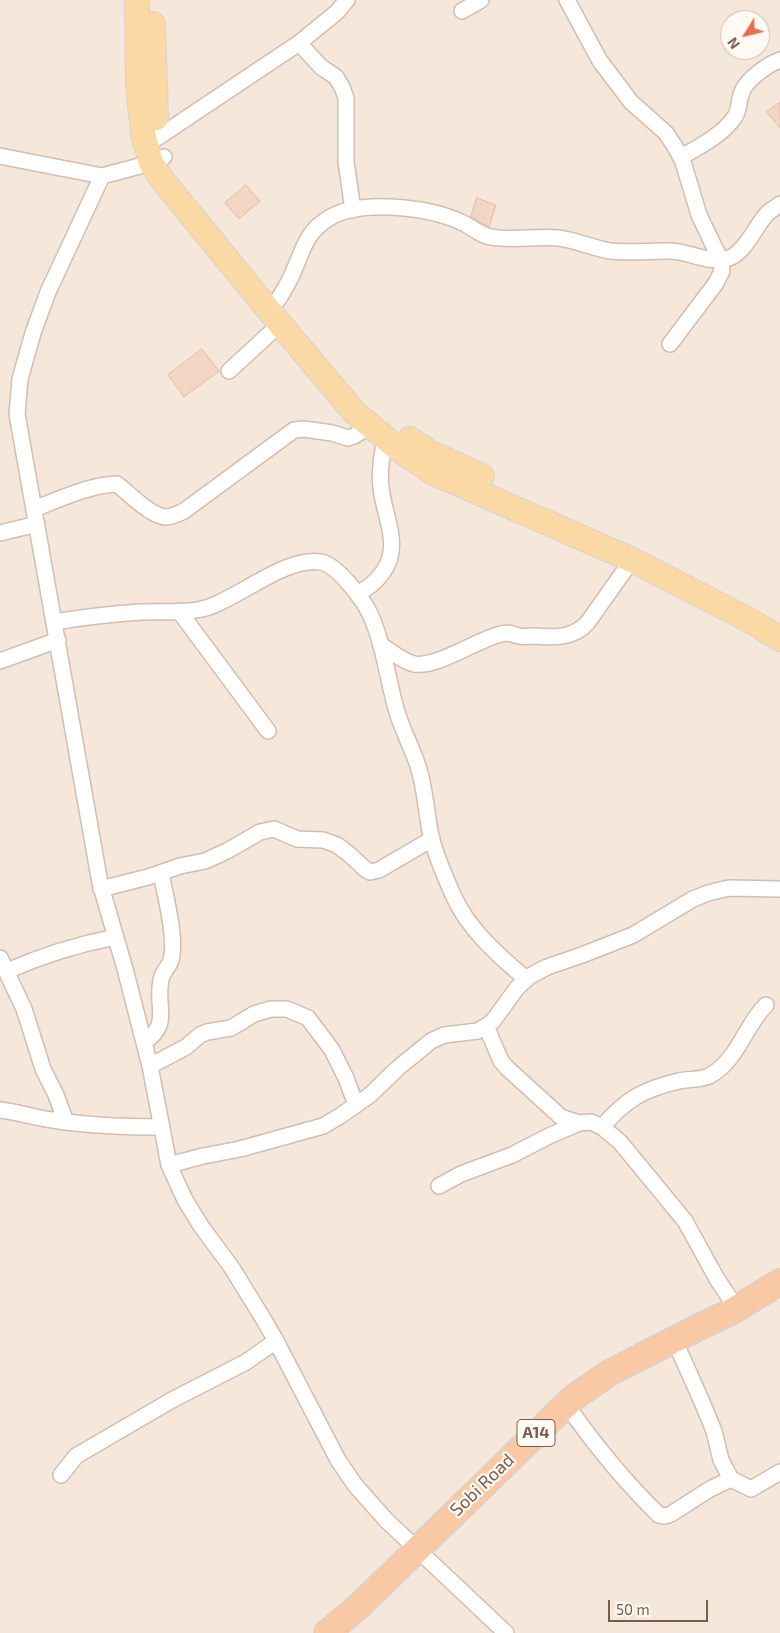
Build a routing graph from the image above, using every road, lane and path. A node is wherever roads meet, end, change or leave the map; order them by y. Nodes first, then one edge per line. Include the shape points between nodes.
1 (137, 0) edge
2 (152, 0) edge
3 (347, 0) edge
4 (481, 0) edge
5 (567, 0) edge
6 (462, 11) dead end
7 (299, 44) junction
8 (780, 60) edge
9 (157, 152) junction
10 (0, 156) edge
11 (681, 157) junction
12 (102, 176) junction
13 (780, 204) edge
14 (354, 210) junction
15 (721, 261) junction
16 (278, 300) junction
17 (280, 324) junction
18 (670, 344) dead end
19 (229, 371) dead end
20 (378, 432) junction
21 (34, 509) junction
22 (37, 524) junction
23 (0, 533) edge
24 (632, 560) junction
25 (357, 594) junction
26 (179, 611) junction
27 (54, 622) junction
28 (780, 622) edge
29 (780, 639) edge
30 (58, 640) junction
31 (380, 644) junction
32 (0, 662) edge
33 (268, 731) dead end
34 (432, 839) junction
35 (161, 872) junction
36 (102, 889) junction
37 (780, 889) edge
38 (116, 937) junction
39 (4, 965) edge
40 (526, 979) junction
41 (766, 1004) dead end
42 (486, 1026) junction
43 (144, 1042) junction
44 (150, 1066) junction
45 (356, 1105) junction
46 (0, 1110) edge
47 (66, 1122) junction
48 (579, 1123) junction
49 (162, 1127) junction
50 (602, 1127) junction
51 (169, 1165) junction
52 (439, 1186) dead end
53 (780, 1282) edge
54 (737, 1309) junction
55 (674, 1339) junction
56 (276, 1341) junction
57 (566, 1404) junction
58 (780, 1472) edge
59 (61, 1475) dead end
60 (731, 1480) junction
61 (417, 1549) junction
62 (327, 1633) edge
63 (506, 1633) edge

1 - 9 main road via 138,85 143,134
2 - 9 main road
3 - 7 street
4 - 6 street
5 - 11 street via 600,61 631,102 666,133
7 - 9 street
7 - 14 street via 321,67 336,77 346,98 346,162
8 - 11 street via 757,73 742,90 733,120
9 - 12 street
9 - 16 main road
9 - 17 main road via 164,182
10 - 12 street
11 - 15 street via 699,216
12 - 21 street via 48,292 20,379 17,414
13 - 15 street via 766,216 739,251
14 - 15 street via 408,208 440,214 489,237 560,238 611,251 676,251
14 - 16 street via 328,219 307,238
15 - 18 street via 722,271 716,284
16 - 28 main road via 358,396 395,429 429,452 665,558
17 - 19 street
17 - 20 main road via 355,413
20 - 21 street via 348,438 332,433 294,430 184,512 174,516 164,517 151,512 117,484 72,494
20 - 24 main road via 432,472
20 - 25 street via 381,489 393,550 377,581
21 - 22 street
22 - 23 street
22 - 27 street
24 - 29 main road
24 - 31 street via 588,622 576,632 548,638 500,634 443,658 413,664
25 - 26 street via 327,564 307,562 294,565 208,607
25 - 31 street via 369,612
26 - 27 street via 101,614
26 - 33 street
27 - 30 street
30 - 32 street
30 - 36 street
31 - 34 street via 397,714 425,792
34 - 35 street via 370,872 337,845 323,840 297,839 268,829 205,861
34 - 40 street via 455,899 469,922
35 - 36 street
35 - 43 street via 170,922 171,962 161,979 157,1032
36 - 38 street
37 - 40 street via 729,888 708,893 633,935 547,967
38 - 39 street via 93,941 26,963
38 - 43 street
39 - 47 street
40 - 42 street
41 - 50 street via 756,1014 735,1051 716,1072 654,1088 632,1098
42 - 45 street via 478,1031 430,1041
42 - 48 street via 506,1068 561,1117
43 - 44 street
44 - 45 street via 186,1048 207,1032 231,1028 254,1014 271,1009 288,1009 308,1018 332,1050
44 - 49 street
45 - 51 street via 322,1126
46 - 47 street
47 - 49 street
48 - 50 street via 591,1122
48 - 52 street
49 - 51 street
50 - 54 street via 620,1142 685,1220
51 - 56 street via 185,1200 232,1268
53 - 54 highway, Sobi Road / A14
54 - 55 highway, Sobi Road / A14
55 - 57 highway, Sobi Road / A14 via 609,1373
55 - 60 street via 714,1431 721,1460
56 - 59 street via 246,1362 172,1400 76,1456
56 - 61 street via 338,1460 386,1520
57 - 60 street via 620,1475 659,1515 671,1514 710,1488
57 - 61 highway, Sobi Road / A14
58 - 60 street via 751,1489
61 - 62 highway, Sobi Road / A14
61 - 63 street

